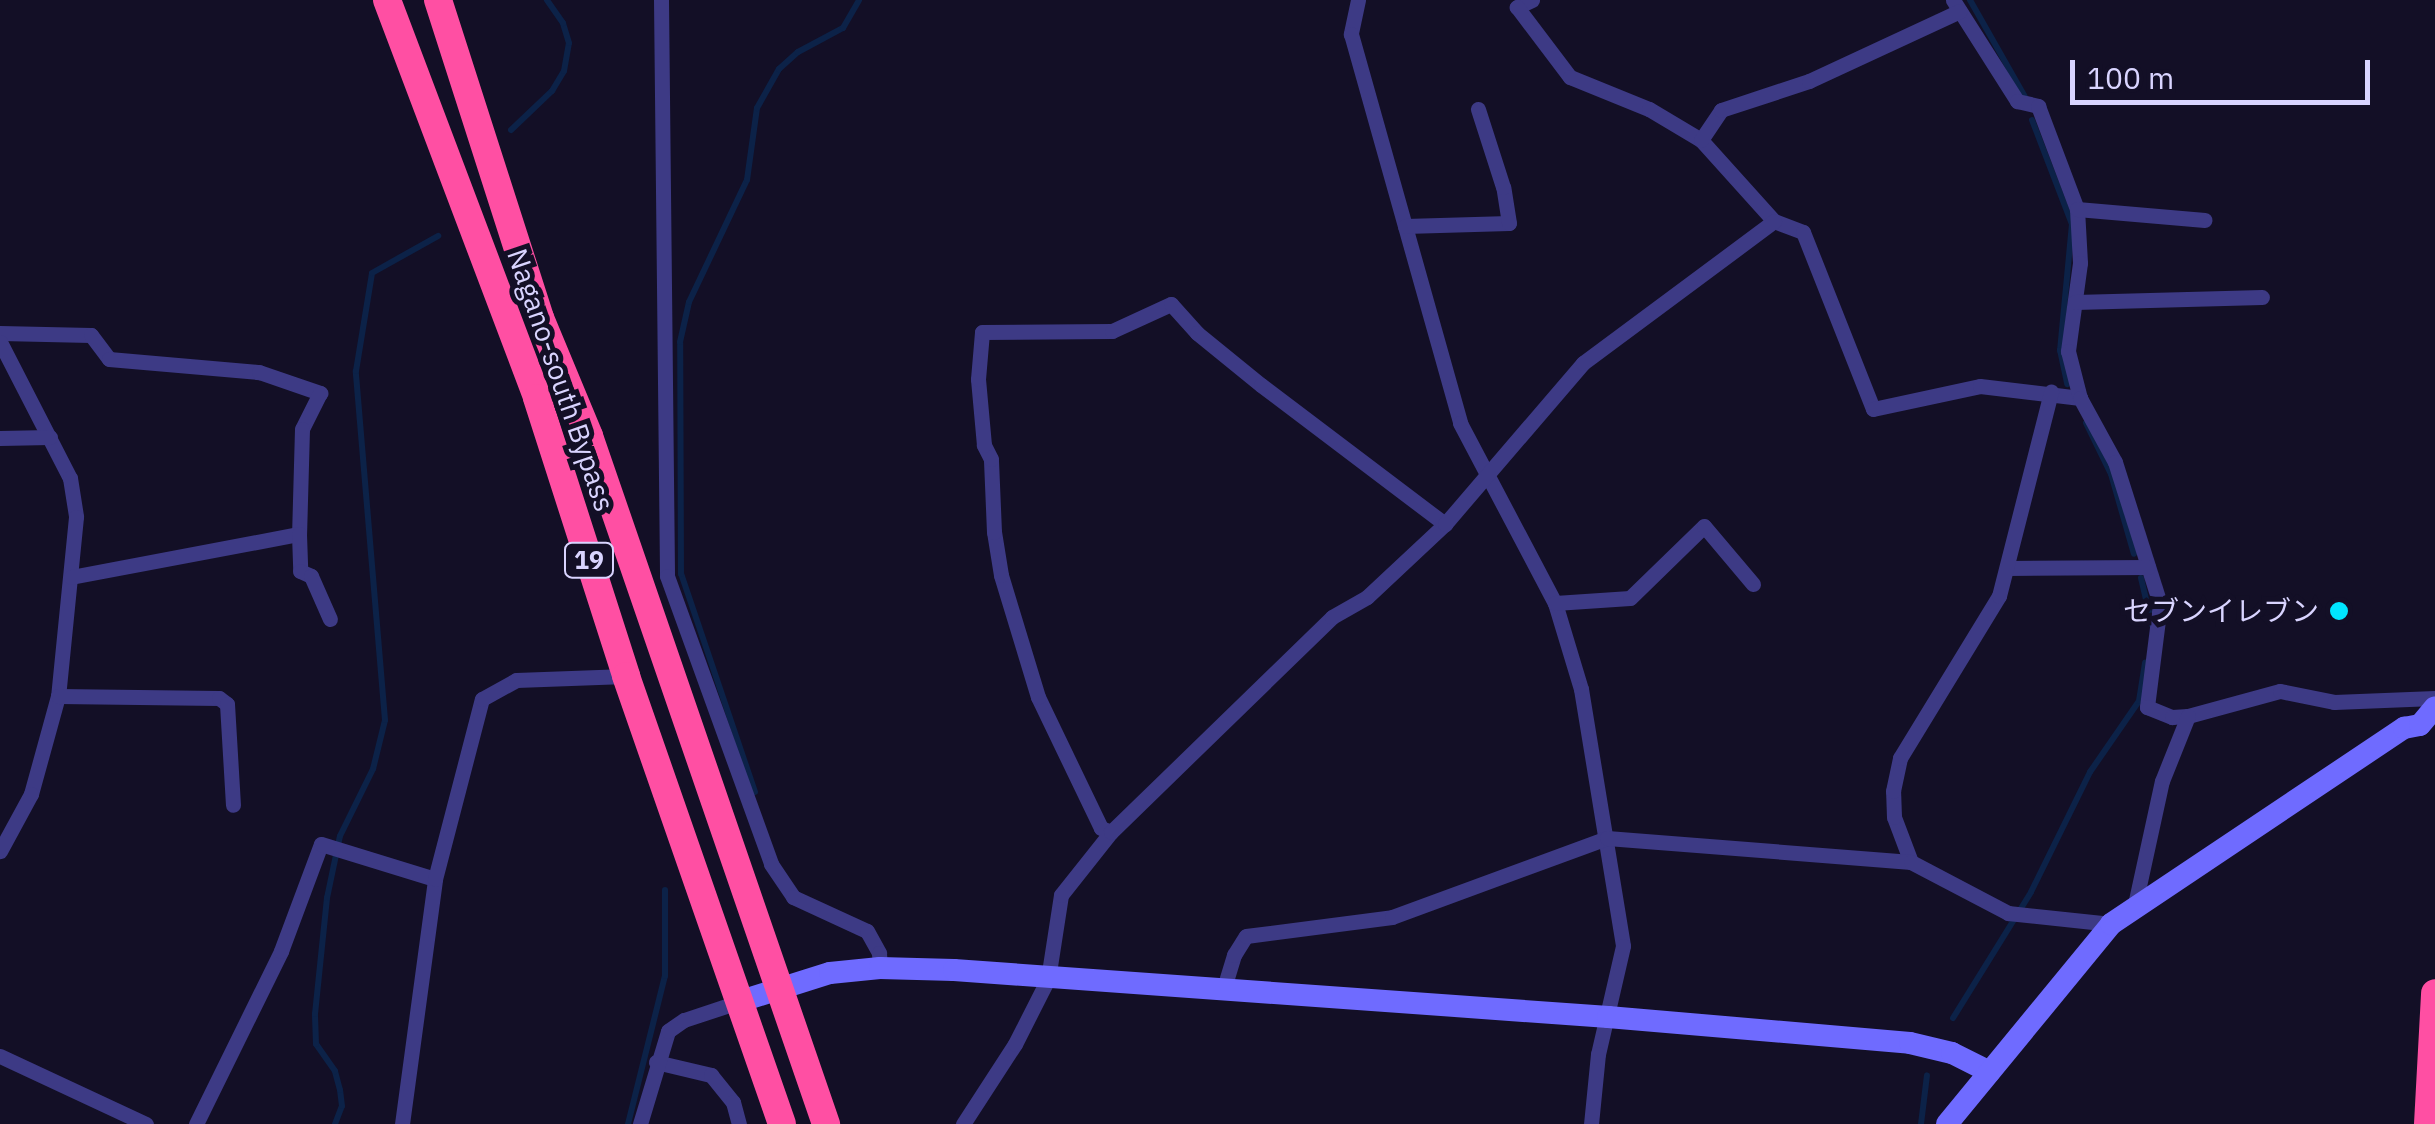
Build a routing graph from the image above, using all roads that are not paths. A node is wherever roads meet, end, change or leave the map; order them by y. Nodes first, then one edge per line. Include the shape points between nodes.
1 (387, 0) edge
2 (438, 0) edge
3 (662, 0) edge
4 (1358, 0) edge
5 (1532, 0) edge
6 (1956, 6) edge
7 (1478, 109) dead end
8 (1700, 140) junction
9 (2077, 209) junction
10 (2205, 220) dead end
11 (1774, 221) junction
12 (1405, 226) junction
13 (2262, 297) dead end
14 (2075, 302) junction
15 (0, 333) edge
16 (0, 342) edge
17 (2051, 392) junction
18 (2080, 398) junction
19 (50, 436) junction
20 (0, 438) edge
21 (1487, 478) junction
22 (1446, 524) junction
23 (299, 534) junction
24 (2148, 567) junction
25 (2007, 568) junction
26 (71, 578) junction
27 (1753, 584) dead end
28 (1554, 603) junction
29 (330, 619) dead end
30 (626, 676) junction
31 (58, 696) junction
32 (2435, 698) edge
33 (2435, 707) edge
34 (2188, 716) junction
35 (233, 805) dead end
36 (1111, 832) junction
37 (1607, 838) junction
38 (0, 850) edge
39 (1911, 862) junction
40 (434, 879) junction
41 (2134, 909) junction
42 (2111, 924) junction
43 (880, 968) junction
44 (1048, 979) junction
45 (780, 986) junction
46 (1222, 991) junction
47 (2435, 993) edge
48 (741, 1001) junction
49 (1608, 1016) junction
50 (0, 1056) edge
51 (656, 1062) junction
52 (1990, 1072) junction
53 (146, 1124) edge
54 (196, 1124) edge
55 (402, 1124) edge
56 (640, 1124) edge
57 (740, 1124) edge
58 (782, 1124) edge
59 (826, 1124) edge
60 (963, 1124) edge
61 (1592, 1124) edge
62 (1947, 1124) edge
63 (2428, 1124) edge

1 - 30 highway, Nagano-south Bypass / 19 via 537,398
2 - 45 highway, Nagano-south Bypass / 19 via 540,318 588,436
3 - 43 street via 667,576 772,864 793,897 867,931
4 - 12 street via 1351,34
5 - 8 street via 1517,7 1570,77 1649,108
6 - 8 street via 1809,81 1721,110
6 - 9 street via 2016,102 2038,106
7 - 12 street via 1509,223
8 - 11 street
9 - 10 street
9 - 14 street
11 - 17 street via 1803,232 1873,408 1980,386
11 - 21 street via 1583,363
12 - 21 street via 1460,423
13 - 14 street
14 - 18 street via 2068,351
15 - 23 street via 91,335 109,359 259,372 320,393 302,429
16 - 19 street
17 - 18 street
17 - 25 street
18 - 24 street via 2115,462
19 - 20 street
19 - 26 street via 70,478 76,518
21 - 22 street
21 - 28 street
22 - 36 street via 1366,597 1332,618
22 - 36 street via 1261,385 1171,304 1112,331 982,332 978,379 1001,575 1038,697 1102,828
23 - 26 street
23 - 29 street via 300,571 311,576
24 - 25 street
24 - 34 street via 2161,621 2147,707 2172,718
25 - 39 street via 1982,627 1900,758 1894,817
26 - 31 street
27 - 28 street via 1704,526 1630,598
28 - 37 street via 1581,689
30 - 40 street via 516,680 482,698
30 - 48 highway, Nagano-south Bypass / 19
31 - 35 street via 219,698 227,704
31 - 38 street via 31,794
32 - 34 street via 2334,702 2280,691
33 - 41 street via 2420,725 2404,728
34 - 41 street via 2162,781
36 - 44 street via 1061,895
37 - 39 street
37 - 46 street via 1392,916 1246,936
37 - 49 street via 1623,946
39 - 42 street via 2021,915
40 - 54 street via 321,844 281,951
40 - 55 street
41 - 42 street
42 - 52 street
43 - 44 street
43 - 45 street
44 - 46 street
44 - 60 street via 1016,1044
45 - 48 street
45 - 59 highway, Nagano-south Bypass / 19
46 - 49 street
47 - 63 highway
48 - 51 street via 668,1031
48 - 58 highway, Nagano-south Bypass / 19
49 - 52 street via 1931,1046
49 - 61 street
50 - 53 street
51 - 56 street
51 - 57 street via 712,1074
52 - 62 street

